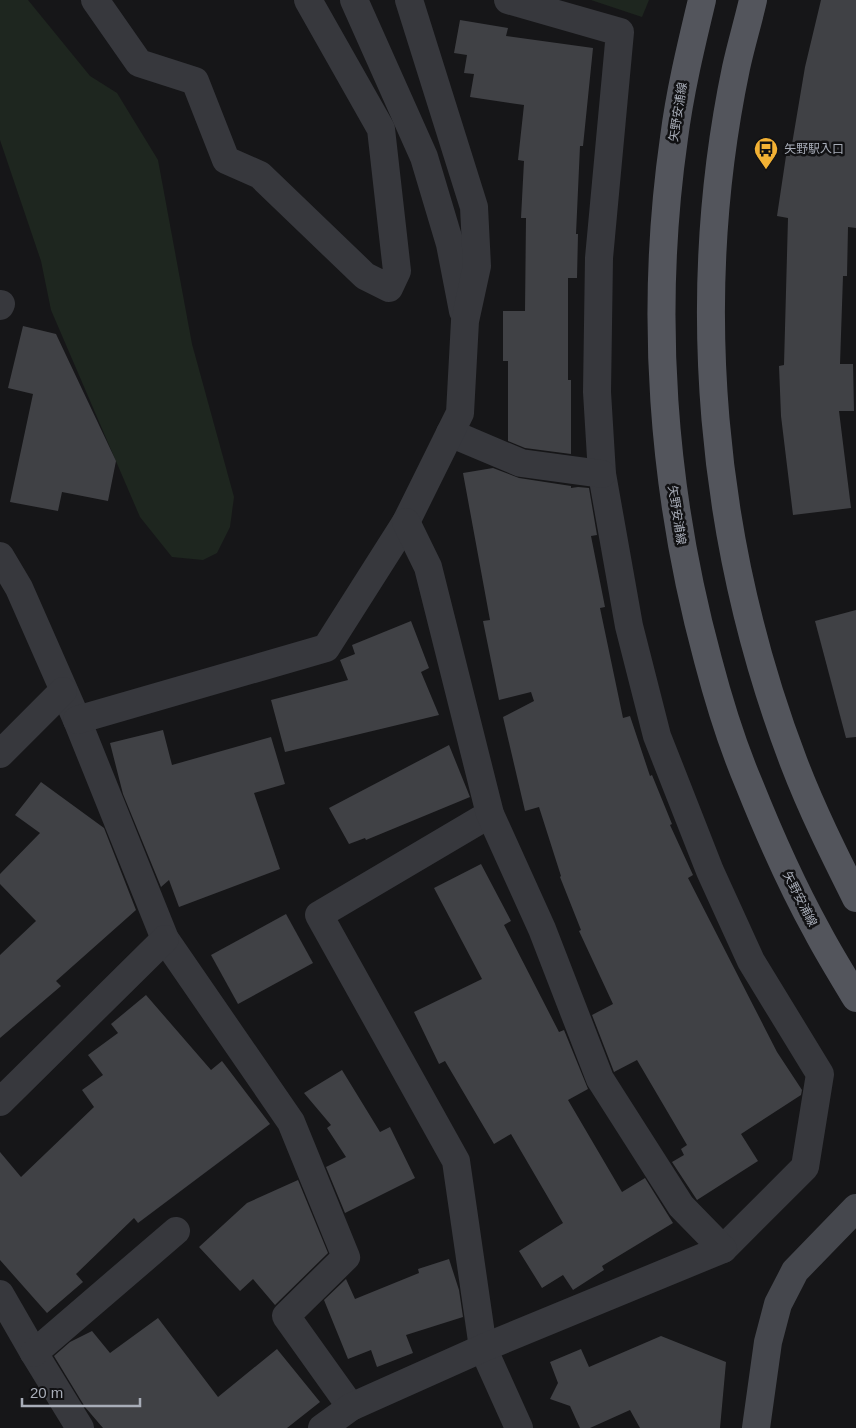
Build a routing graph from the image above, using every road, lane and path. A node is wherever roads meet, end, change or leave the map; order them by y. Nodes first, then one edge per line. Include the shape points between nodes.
1 (95, 0) edge
2 (308, 0) edge
3 (354, 0) edge
4 (409, 0) edge
5 (508, 0) edge
6 (702, 0) edge
7 (754, 0) edge
8 (464, 321) junction
9 (450, 433) junction
10 (602, 474) junction
11 (406, 522) junction
12 (0, 556) edge
13 (63, 691) junction
14 (77, 720) junction
15 (0, 754) edge
16 (490, 814) junction
17 (856, 898) edge
18 (165, 939) junction
19 (856, 998) edge
20 (0, 1102) edge
21 (856, 1208) edge
22 (176, 1231) dead end
23 (723, 1249) junction
24 (0, 1294) edge
25 (483, 1348) junction
26 (34, 1353) junction
27 (350, 1408) junction
28 (80, 1428) edge
29 (322, 1428) edge
30 (519, 1428) edge
31 (756, 1428) edge

1 - 2 street via 139,63 195,81 226,160 260,175 365,276 390,288 397,270 381,128
3 - 8 street via 424,156 450,244
4 - 8 street via 474,207 477,266
5 - 10 street via 620,32 599,258 597,392
6 - 19 main road, 矢野安浦線 via 674,138 661,302 669,464 681,546 720,704 748,782 779,856 812,922
7 - 17 main road via 736,68 715,224 712,380 719,459 744,604 768,689 802,782
8 - 9 street via 460,413
9 - 10 street via 521,463
9 - 11 street
10 - 23 street via 629,626 657,736 710,871 751,961 820,1074 805,1166
11 - 14 street via 326,648
11 - 16 street via 428,567
12 - 13 street via 20,588
13 - 14 street
13 - 15 street
14 - 18 street
16 - 23 street via 542,929 600,1079 680,1206
16 - 25 street via 319,915 456,1161
18 - 20 street
18 - 27 street via 291,1122 346,1257 286,1316
21 - 31 street via 795,1271 778,1304 768,1342
22 - 26 street
23 - 25 street
24 - 26 street
25 - 27 street
25 - 30 street
26 - 28 street
27 - 29 street

